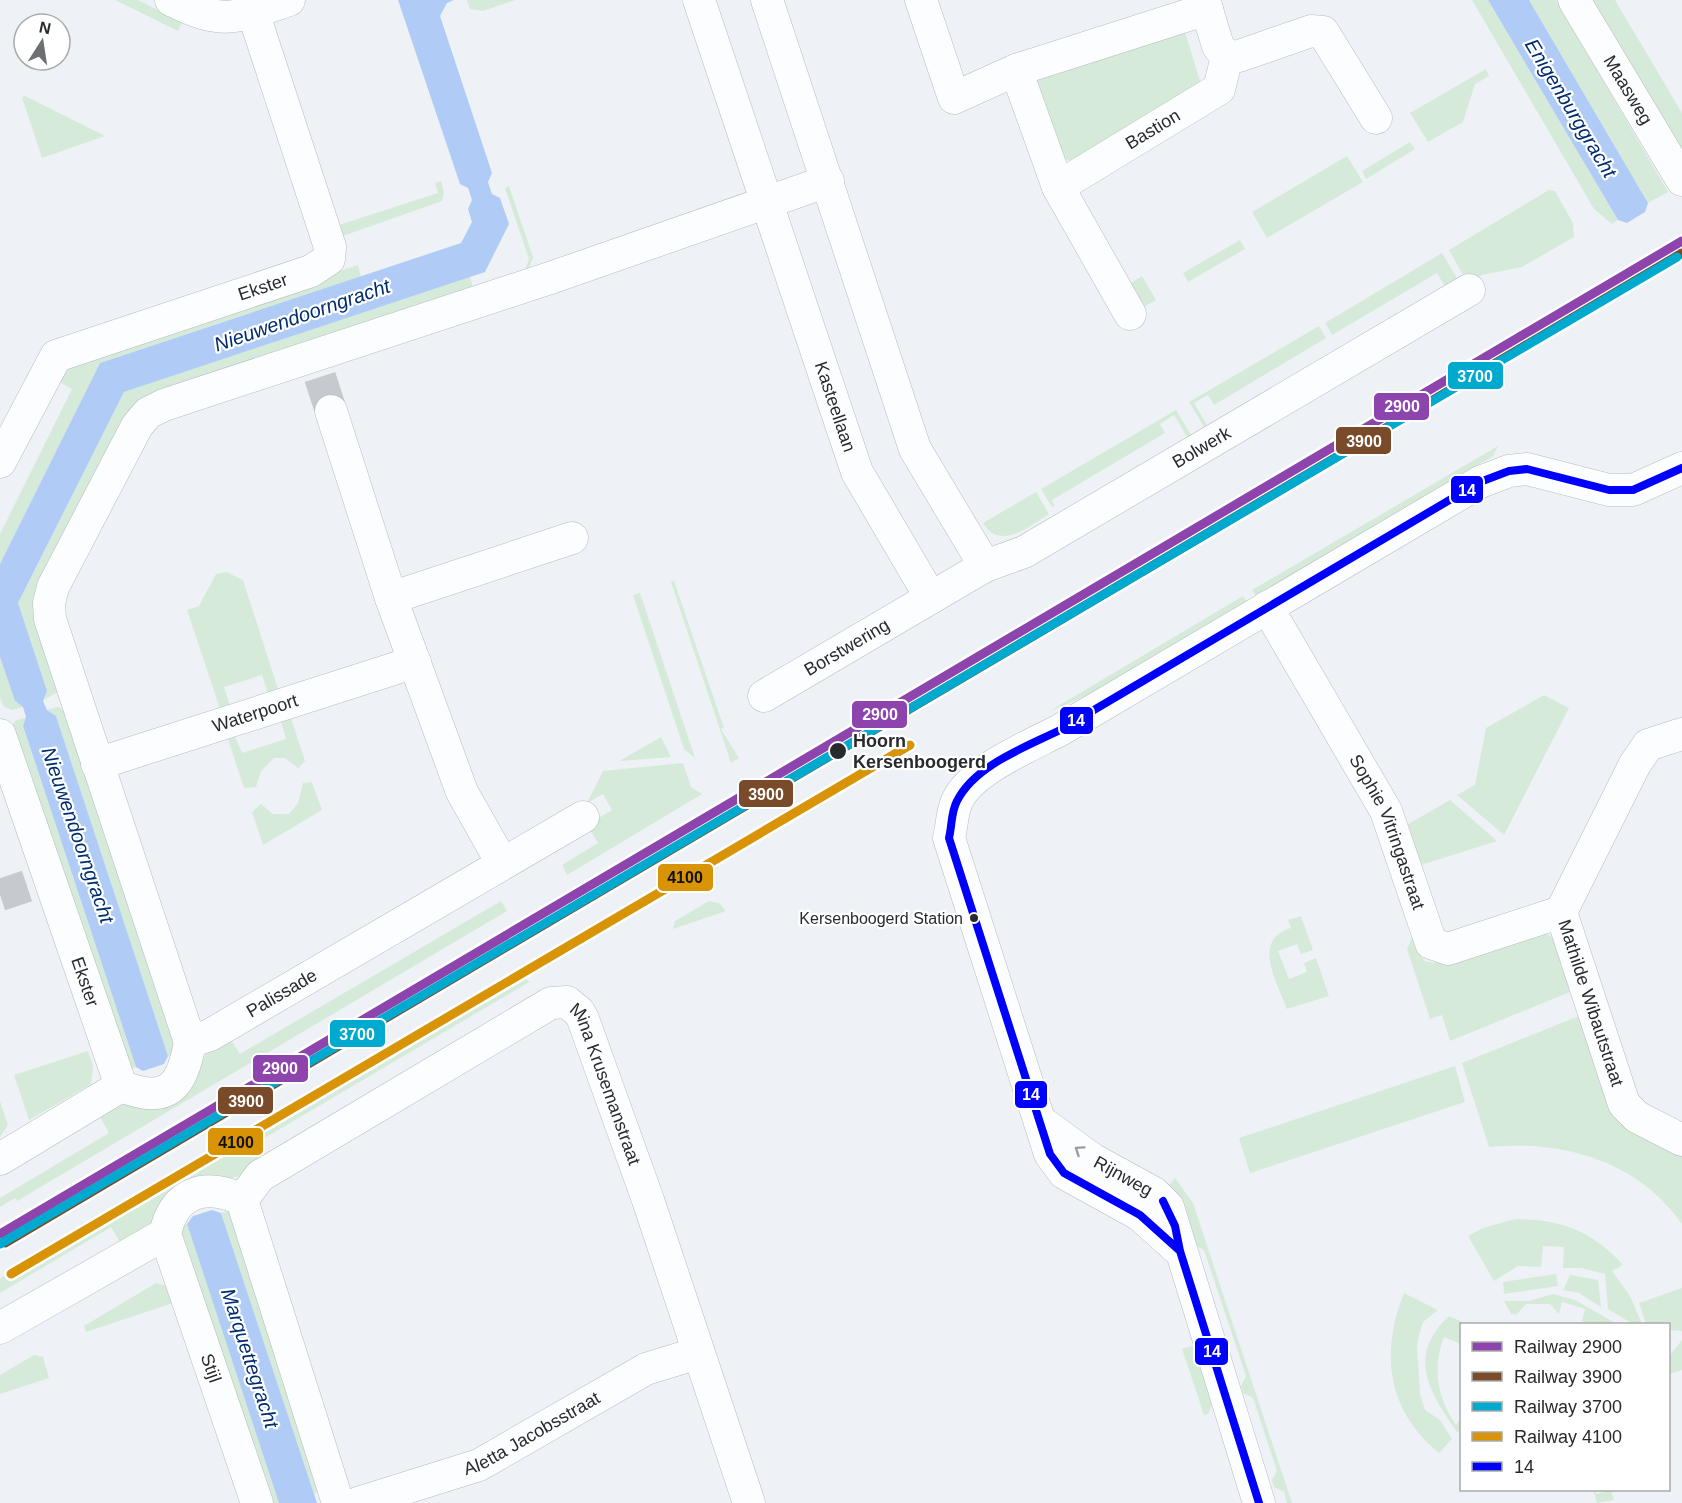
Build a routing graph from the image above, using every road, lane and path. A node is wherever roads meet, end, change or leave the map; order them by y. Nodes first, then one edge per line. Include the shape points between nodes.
1 (171, 0) edge
2 (289, 0) edge
3 (699, 0) edge
4 (766, 0) edge
5 (921, 0) edge
6 (1574, 0) edge
7 (1205, 4) edge
8 (253, 12) junction
9 (1227, 57) junction
10 (1016, 70) junction
11 (1376, 118) dead end
12 (1682, 180) edge
13 (828, 181) junction
14 (1058, 187) junction
15 (767, 202) junction
16 (1469, 290) dead end
17 (1131, 314) dead end
18 (331, 411) tunnel mouth
19 (1, 458) edge
20 (1682, 468) edge
21 (572, 538) dead end
22 (985, 566) junction
23 (391, 598) junction
24 (931, 598) junction
25 (1267, 607) junction
26 (415, 662) junction
27 (764, 696) dead end
28 (1682, 734) edge
29 (0, 735) edge
30 (97, 764) junction
31 (583, 817) dead end
32 (502, 863) junction
33 (1561, 912) junction
34 (190, 1042) junction
35 (121, 1086) junction
36 (1682, 1140) edge
37 (0, 1159) edge
38 (242, 1200) junction
39 (165, 1234) junction
40 (0, 1328) edge
41 (698, 1353) junction
42 (257, 1503) edge
43 (338, 1503) edge
44 (358, 1503) edge
45 (749, 1503) edge
46 (1259, 1503) edge

1 - 8 street via 210,17
2 - 8 street
3 - 15 street, Kasteellaan
4 - 13 street
5 - 10 street via 954,98
6 - 12 street, Maasweg
7 - 9 street via 1218,46
7 - 10 street
8 - 19 street, Ekster via 330,247 329,259 311,271 56,356
9 - 11 street via 1311,31 1323,32
9 - 14 street, Bastion via 1219,89
10 - 14 street
13 - 15 street
13 - 22 street via 915,448
14 - 17 street
15 - 24 street, Kasteellaan via 857,472
15 - 30 street via 317,366 164,405 148,413 137,426 53,587 49,603 53,630
16 - 22 street, Bolwerk via 1024,552
18 - 23 street
20 - 25 street, Rijnweg via 1633,490 1609,490 1527,469 1509,471 1480,482
21 - 23 street
22 - 24 street, Bolwerk
23 - 26 street
24 - 27 street, Borstwering
25 - 33 street, Sophie Vitringastraat via 1386,811 1431,943 1448,950
25 - 46 street, Rijnweg via 973,780 956,803 949,838 1040,1121 1092,1160 1162,1199 1175,1226
26 - 30 street, Waterpoort
26 - 32 street via 462,792
28 - 33 street, Mathilde Wibautstraat via 1648,745 1635,764
29 - 35 street, Ekster via 37,882
30 - 34 street
31 - 32 street, Palissade
32 - 34 street, Palissade via 210,1035
33 - 36 street, Mathilde Wibautstraat via 1624,1104 1637,1117
34 - 35 street via 184,1070 172,1086 151,1095
35 - 37 street
38 - 39 street via 226,1192 198,1193 175,1207
38 - 41 street, Mina Krusemanstraat via 260,1176 551,1003 567,1002 583,1019
38 - 43 street
39 - 40 street
39 - 42 street, Stijl
41 - 44 street, Aletta Jacobsstraat via 646,1369 479,1465
41 - 45 street, Mina Krusemanstraat

